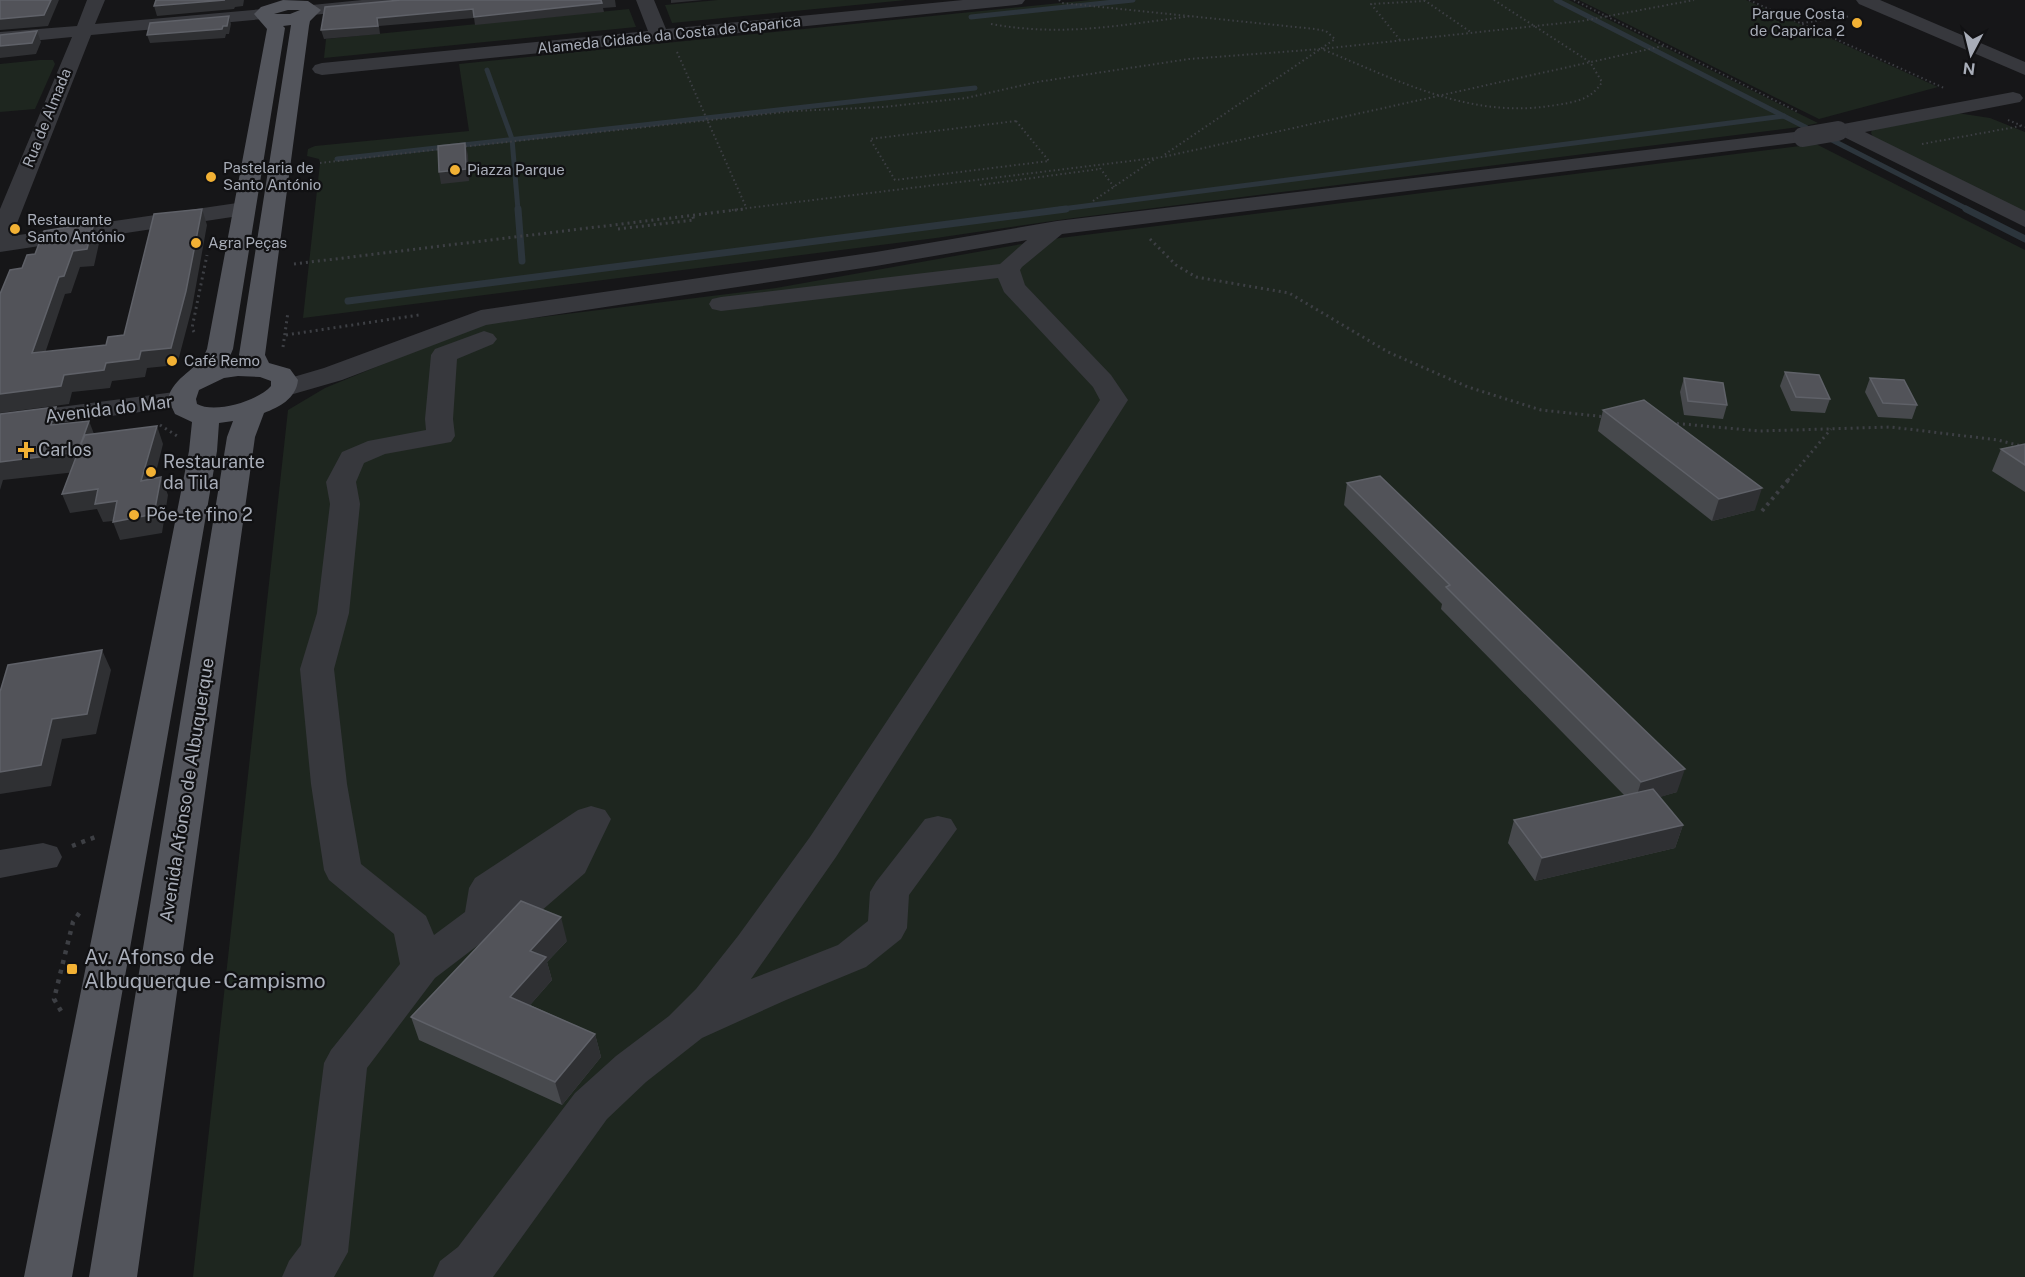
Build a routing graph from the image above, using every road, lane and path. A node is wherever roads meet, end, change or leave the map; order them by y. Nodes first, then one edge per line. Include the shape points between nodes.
1 (96, 0) edge
2 (419, 0) edge
3 (645, 0) edge
4 (1016, 0) edge
5 (1424, 0) edge
6 (1494, 0) edge
7 (1574, 0) edge
8 (1694, 0) edge
9 (1749, 0) edge
10 (1865, 0) edge
11 (1061, 1) edge
12 (307, 7) edge
13 (272, 9) edge
14 (1195, 15) junction
15 (1607, 18) junction
16 (990, 24) dead end
17 (1534, 26) junction
18 (83, 30) junction
19 (1472, 33) junction
20 (664, 35) junction
21 (1953, 37) junction
22 (0, 38) edge
23 (1401, 40) junction
24 (1922, 42) dead end
25 (1663, 46) dead end
26 (1321, 49) junction
27 (1590, 62) junction
28 (322, 69) dead end
29 (2020, 82) edge
30 (1944, 88) dead end
31 (1436, 96) junction
32 (707, 120) junction
33 (1802, 125) junction
34 (2021, 126) dead end
35 (1841, 130) junction
36 (457, 148) edge
37 (446, 149) edge
38 (1885, 151) junction
39 (1157, 157) junction
40 (1163, 157) junction
41 (320, 163) dead end
42 (1097, 165) junction
43 (1002, 167) junction
44 (1057, 170) junction
45 (1100, 170) junction
46 (1061, 174) junction
47 (1009, 175) junction
48 (1003, 176) junction
49 (927, 177) junction
50 (1006, 182) junction
51 (933, 185) junction
52 (980, 185) dead end
53 (1114, 187) junction
54 (1093, 201) dead end
55 (746, 207) junction
56 (244, 209) junction
57 (692, 214) junction
58 (643, 220) junction
59 (2025, 220) edge
60 (645, 226) junction
61 (1058, 228) junction
62 (618, 229) dead end
63 (0, 237) edge
64 (1148, 237) dead end
65 (0, 245) edge
66 (208, 249) dead end
67 (295, 256) dead end
68 (1008, 270) junction
69 (290, 301) dead end
70 (196, 337) dead end
71 (258, 367) junction
72 (290, 387) junction
73 (193, 400) junction
74 (251, 411) junction
75 (1616, 417) edge
76 (1660, 422) edge
77 (0, 423) edge
78 (1831, 429) junction
79 (2025, 447) edge
80 (1762, 511) edge
81 (592, 819) dead end
82 (938, 829) dead end
83 (43, 857) dead end
84 (0, 864) edge
85 (421, 967) junction
86 (684, 1028) junction
87 (48, 1277) edge
88 (113, 1277) edge
89 (306, 1277) edge
90 (457, 1277) edge

1 - 18 street, Rua de Almada
2 - 12 street
3 - 20 street
4 - 20 street, Alameda Cidade da Costa de Caparica
5 - 19 path
5 - 23 path via 1371,4
6 - 17 path
7 - 15 path
8 - 15 path
9 - 30 path
10 - 21 street
11 - 14 path
12 - 13 main road via 286,20
12 - 71 main road via 291,73 259,301 252,355
13 - 18 street
13 - 56 main road via 276,28
14 - 16 path via 1089,30 1025,30
14 - 26 path via 1326,31 1335,39
15 - 17 path
15 - 33 path
17 - 19 path
17 - 27 path
18 - 22 street
18 - 63 street, Rua de Almada via 63,54
19 - 23 path
20 - 28 street, Alameda Cidade da Costa de Caparica
20 - 32 path
21 - 24 street
21 - 29 street
23 - 26 path
25 - 27 path
26 - 31 path
26 - 32 path via 1189,59 1037,82 966,98
26 - 40 path
27 - 31 path
27 - 31 path via 1602,82 1596,92 1581,101 1559,106 1501,109
29 - 35 street
31 - 40 path
32 - 36 path
32 - 55 path
33 - 35 street, bridge
33 - 61 street
34 - 38 path
35 - 38 street
37 - 41 path
38 - 59 street
39 - 40 path
39 - 42 path
39 - 53 path
42 - 44 path
42 - 45 path
43 - 47 path
43 - 49 path
43 - 49 path via 1048,161 1016,121 870,139 895,180
44 - 46 path
44 - 47 path
45 - 46 path
45 - 53 path
46 - 50 path
47 - 48 path
48 - 50 path
48 - 51 path
49 - 51 path
50 - 52 path
51 - 55 path
53 - 54 path
55 - 57 path
56 - 65 street
56 - 73 main road via 220,349
57 - 58 path
57 - 60 path via 694,220
58 - 60 path
58 - 67 path via 293,266
60 - 62 path
61 - 68 street
61 - 72 street via 481,318
64 - 75 path via 1196,277 1289,293 1388,352 1468,387 1541,410
66 - 70 path via 192,328
68 - 85 street via 510,328 444,355 441,436 378,447 352,458 341,482 345,504 333,613 317,669 329,784 343,870 412,927
68 - 86 street via 1012,287 1102,381 1114,400 823,847 711,1001
69 - 72 path via 281,360 293,373
71 - 72 main road via 280,374
71 - 73 main road via 218,372
72 - 74 main road
73 - 74 main road via 236,414
73 - 77 street, Avenida do Mar
73 - 87 main road via 203,451
74 - 88 main road, Avenida Afonso de Albuquerque via 240,437
76 - 78 path via 1760,431
78 - 79 path via 1891,427
78 - 80 path
81 - 85 street via 571,863 519,907 484,919
82 - 86 street via 890,892 886,928 852,956
83 - 84 street
85 - 89 street via 346,1063 324,1252
86 - 90 street via 591,1106 475,1263

